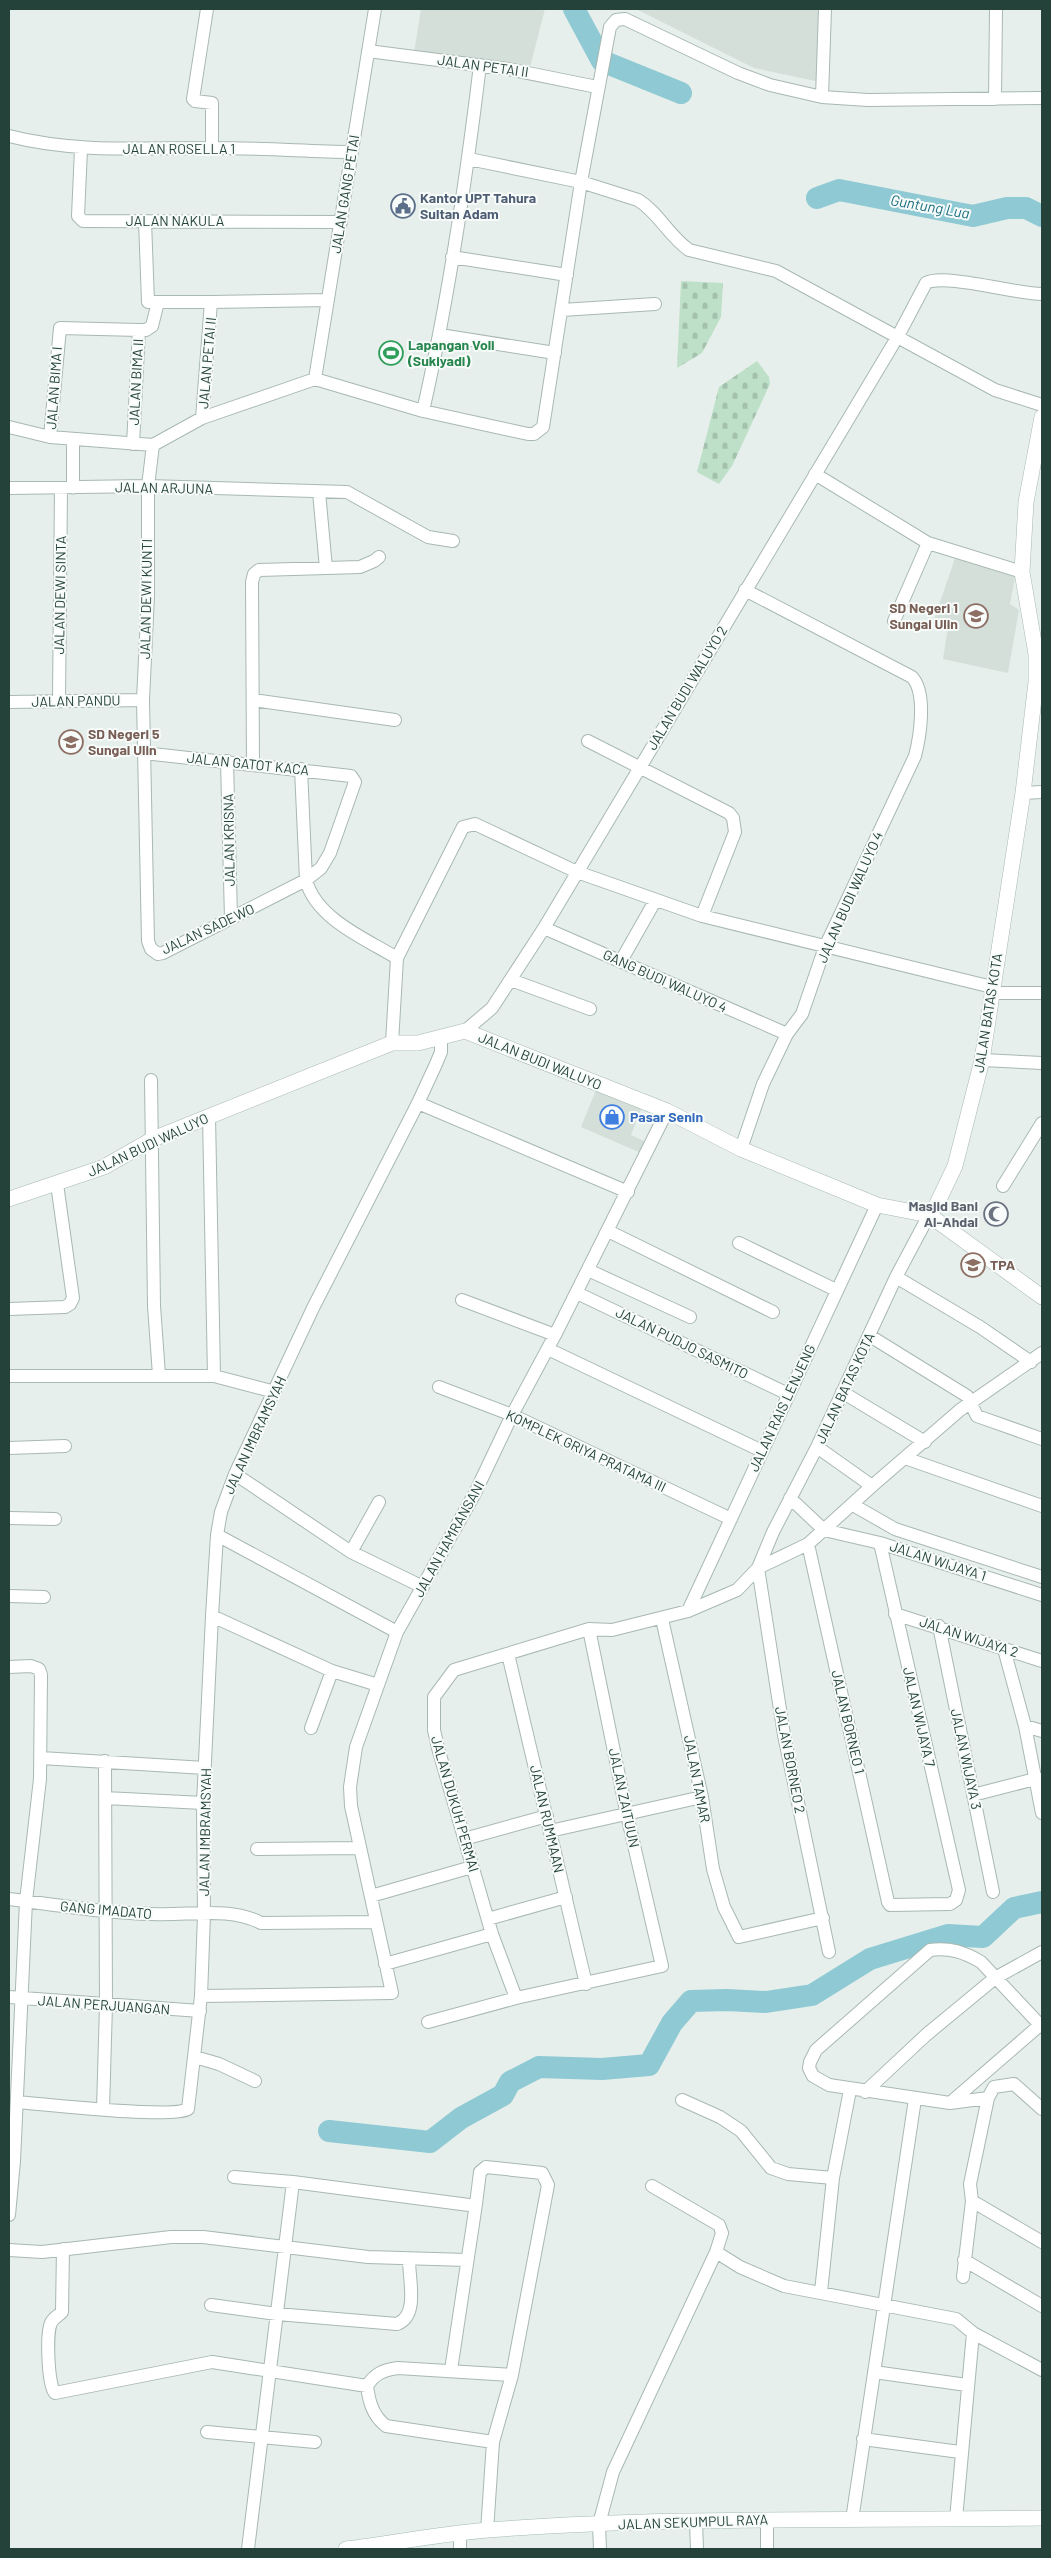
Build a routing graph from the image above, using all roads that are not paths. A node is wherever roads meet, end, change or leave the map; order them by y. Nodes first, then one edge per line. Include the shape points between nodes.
1 (207, 9) edge
2 (376, 9) edge
3 (825, 9) edge
4 (996, 9) edge
5 (368, 51) junction
6 (480, 65) junction
7 (597, 87) junction
8 (822, 98) junction
9 (994, 98) junction
10 (1042, 98) edge
11 (9, 136) edge
12 (212, 148) junction
13 (81, 149) junction
14 (351, 152) junction
15 (469, 160) junction
16 (581, 182) junction
17 (145, 221) junction
18 (341, 222) junction
19 (452, 256) junction
20 (567, 275) junction
21 (1042, 294) edge
22 (328, 300) junction
23 (158, 302) junction
24 (212, 302) junction
25 (655, 304) dead end
26 (562, 310) junction
27 (139, 330) junction
28 (440, 335) junction
29 (898, 336) junction
30 (555, 353) junction
31 (315, 379) junction
32 (1042, 405) edge
33 (424, 411) junction
34 (1042, 417) edge
35 (202, 418) junction
36 (9, 427) edge
37 (50, 437) junction
38 (73, 439) junction
39 (132, 444) junction
40 (153, 446) junction
41 (815, 474) junction
42 (148, 486) junction
43 (9, 488) edge
44 (68, 488) junction
45 (319, 492) junction
46 (454, 541) dead end
47 (928, 543) junction
48 (379, 557) dead end
49 (326, 568) junction
50 (1022, 572) junction
51 (745, 590) junction
52 (894, 620) dead end
53 (143, 700) junction
54 (253, 700) junction
55 (60, 701) junction
56 (9, 702) edge
57 (395, 720) dead end
58 (588, 741) dead end
59 (144, 753) junction
60 (227, 761) junction
61 (253, 764) junction
62 (640, 767) junction
63 (301, 769) junction
64 (351, 776) joint
65 (1042, 792) edge
66 (1022, 793) junction
67 (578, 872) junction
68 (306, 880) junction
69 (655, 901) junction
70 (702, 916) junction
71 (231, 918) junction
72 (544, 928) junction
73 (825, 947) junction
74 (397, 958) junction
75 (621, 961) junction
76 (511, 980) junction
77 (992, 990) junction
78 (1042, 993) edge
79 (590, 1009) dead end
80 (465, 1031) junction
81 (787, 1034) junction
82 (441, 1039) junction
83 (392, 1043) junction
84 (982, 1060) junction
85 (1042, 1063) edge
86 (151, 1080) dead end
87 (418, 1103) junction
88 (667, 1111) junction
89 (209, 1116) junction
90 (1042, 1122) edge
91 (153, 1139) junction
92 (741, 1149) junction
93 (57, 1184) junction
94 (1003, 1186) dead end
95 (628, 1192) junction
96 (9, 1199) edge
97 (877, 1206) junction
98 (929, 1215) junction
99 (608, 1232) junction
100 (739, 1243) dead end
101 (588, 1270) junction
102 (896, 1277) junction
103 (836, 1290) junction
104 (577, 1292) junction
105 (1042, 1297) edge
106 (462, 1300) dead end
107 (9, 1309) edge
108 (773, 1312) dead end
109 (690, 1317) dead end
110 (555, 1336) junction
111 (870, 1336) junction
112 (548, 1349) junction
113 (1042, 1353) edge
114 (1031, 1362) junction
115 (159, 1375) junction
116 (9, 1376) edge
117 (214, 1376) junction
118 (439, 1387) dead end
119 (275, 1392) junction
120 (842, 1392) junction
121 (788, 1394) junction
122 (970, 1404) junction
123 (512, 1415) junction
124 (1042, 1439) edge
125 (925, 1442) junction
126 (64, 1446) dead end
127 (9, 1448) edge
128 (817, 1448) junction
129 (762, 1451) junction
130 (905, 1458) junction
131 (235, 1474) junction
132 (872, 1486) junction
133 (790, 1498) junction
134 (379, 1502) dead end
135 (853, 1504) junction
136 (1042, 1506) edge
137 (9, 1518) edge
138 (55, 1519) dead end
139 (731, 1519) junction
140 (829, 1531) junction
141 (217, 1535) junction
142 (880, 1542) junction
143 (809, 1546) junction
144 (351, 1552) junction
145 (758, 1568) junction
146 (1042, 1577) edge
147 (423, 1587) junction
148 (1042, 1595) edge
149 (9, 1596) edge
150 (44, 1597) dead end
151 (712, 1601) joint
152 (688, 1611) junction
153 (895, 1614) junction
154 (212, 1616) junction
155 (662, 1619) junction
156 (939, 1626) junction
157 (589, 1629) junction
158 (397, 1632) junction
159 (1004, 1649) junction
160 (508, 1654) junction
161 (1042, 1661) edge
162 (9, 1667) edge
163 (332, 1671) junction
164 (378, 1685) junction
165 (1025, 1726) junction
166 (311, 1728) dead end
167 (1042, 1731) edge
168 (41, 1758) junction
169 (106, 1761) junction
170 (205, 1768) junction
171 (1039, 1779) edge
172 (974, 1795) junction
173 (702, 1797) junction
174 (106, 1798) junction
175 (204, 1803) junction
176 (1042, 1813) edge
177 (627, 1815) junction
178 (546, 1816) junction
179 (550, 1831) junction
180 (464, 1839) junction
181 (360, 1848) junction
182 (257, 1849) dead end
183 (472, 1867) junction
184 (959, 1890) joint
185 (994, 1892) dead end
186 (371, 1896) junction
187 (566, 1897) junction
188 (9, 1899) edge
189 (26, 1901) junction
190 (105, 1911) junction
191 (204, 1915) junction
192 (823, 1918) junction
193 (488, 1919) junction
194 (375, 1922) junction
195 (492, 1934) junction
196 (829, 1952) dead end
197 (1042, 1952) edge
198 (386, 1964) junction
199 (995, 1978) junction
200 (586, 1984) junction
201 (200, 1996) junction
202 (9, 1997) edge
203 (23, 1998) junction
204 (516, 1998) junction
205 (106, 2005) junction
206 (199, 2013) junction
207 (428, 2022) dead end
208 (1041, 2026) edge
209 (195, 2057) junction
210 (255, 2081) dead end
211 (850, 2090) junction
212 (865, 2092) junction
213 (988, 2098) junction
214 (916, 2099) junction
215 (682, 2100) dead end
216 (17, 2102) junction
217 (950, 2104) junction
218 (103, 2109) junction
219 (1042, 2109) edge
220 (234, 2177) dead end
221 (833, 2178) junction
222 (293, 2182) junction
223 (652, 2186) dead end
224 (972, 2202) junction
225 (476, 2204) junction
226 (9, 2215) edge
227 (1042, 2242) edge
228 (285, 2247) junction
229 (63, 2249) junction
230 (9, 2250) edge
231 (716, 2252) junction
232 (409, 2260) junction
233 (467, 2260) junction
234 (964, 2260) junction
235 (963, 2277) dead end
236 (821, 2292) junction
237 (884, 2303) junction
238 (211, 2305) dead end
239 (1042, 2306) edge
240 (277, 2314) junction
241 (974, 2333) junction
242 (270, 2370) junction
243 (450, 2370) junction
244 (1042, 2370) edge
245 (874, 2372) junction
246 (512, 2375) junction
247 (967, 2385) junction
248 (366, 2386) junction
249 (207, 2432) dead end
250 (261, 2438) junction
251 (863, 2439) junction
252 (315, 2442) dead end
253 (493, 2442) junction
254 (960, 2452) junction
255 (1042, 2518) edge
256 (767, 2520) junction
257 (852, 2520) junction
258 (956, 2520) junction
259 (696, 2521) junction
260 (599, 2524) junction
261 (486, 2530) junction
262 (460, 2542) edge
263 (420, 2544) edge
264 (248, 2549) edge
265 (346, 2549) edge
266 (600, 2549) edge
267 (696, 2549) edge
268 (767, 2549) edge

1 - 12 street via 194,99 195,102 212,103
2 - 5 street, JALAN GANG PETAI
3 - 8 street
4 - 9 street
5 - 6 street, JALAN PETAI II
5 - 14 street, JALAN GANG PETAI
6 - 7 street, JALAN PETAI II
6 - 15 street
7 - 8 street via 610,27 620,19 738,73
7 - 16 street
8 - 9 street
9 - 10 street
11 - 13 street, JALAN ROSELLA 1
12 - 13 street, JALAN ROSELLA 1
12 - 14 street, JALAN ROSELLA 1
13 - 17 street, JALAN NAKULA via 79,219
14 - 18 street, JALAN GANG PETAI
15 - 16 street
15 - 19 street
16 - 20 street
16 - 29 street via 645,204 689,250 776,271
17 - 18 street, JALAN NAKULA
17 - 23 street via 147,299 148,302
18 - 22 street, JALAN GANG PETAI
19 - 20 street
19 - 28 street
20 - 26 street
21 - 29 street, JALAN BUDI WALUYO 2 via 931,280 926,283
22 - 24 street
22 - 31 street, JALAN GANG PETAI
23 - 24 street, JALAN PETAI II
23 - 27 street, JALAN BIMA II via 152,326
24 - 35 street, JALAN PETAI II
25 - 26 street
26 - 30 street
27 - 37 street, JALAN BIMA I via 60,328
27 - 39 street, JALAN BIMA II
28 - 30 street
28 - 33 street
29 - 32 street via 995,390
29 - 41 street, JALAN BUDI WALUYO 2
30 - 33 street via 543,427 534,434
31 - 33 street
31 - 35 street
34 - 50 street, JALAN BATAS KOTA via 1026,502
35 - 40 street
36 - 37 street
37 - 38 street
38 - 39 street
38 - 44 street, JALAN DEWI SINTA
39 - 40 street
40 - 42 street, JALAN DEWI KUNTI
41 - 47 street
41 - 51 street, JALAN BUDI WALUYO 2
42 - 44 street, JALAN ARJUNA
42 - 45 street, JALAN ARJUNA
42 - 53 street, JALAN DEWI KUNTI via 148,596
43 - 44 street, JALAN ARJUNA
44 - 55 street, JALAN DEWI SINTA
45 - 46 street, JALAN ARJUNA via 347,492 428,537
45 - 49 street
47 - 50 street
47 - 52 street
48 - 49 street via 367,565
49 - 54 street via 259,570 254,574
50 - 66 street, JALAN BATAS KOTA via 1036,654 1036,682
51 - 62 street, JALAN BUDI WALUYO 2
51 - 73 street, JALAN BUDI WALUYO 4 via 916,682 920,694 920,736 915,756
53 - 55 street, JALAN PANDU
53 - 59 street, JALAN DEWI KUNTI
54 - 57 street
54 - 61 street
55 - 56 street, JALAN PANDU
58 - 62 street
59 - 60 street, JALAN GATOT KACA
59 - 71 street, JALAN SADEWO via 148,941 151,949 158,954 163,953
60 - 61 street, JALAN GATOT KACA
60 - 71 street, JALAN KRISNA
61 - 63 street, JALAN GATOT KACA
62 - 67 street, JALAN BUDI WALUYO 2
62 - 70 street via 734,818 735,832
63 - 64 street, JALAN GATOT KACA
63 - 68 street
64 - 68 street, JALAN SADEWO via 355,782 330,853
65 - 66 street
66 - 77 street, JALAN BATAS KOTA
67 - 69 street
67 - 72 street, JALAN BUDI WALUYO 2
67 - 74 street via 475,824 463,827
68 - 71 street, JALAN SADEWO
68 - 74 street via 313,897 336,920
69 - 70 street
69 - 75 street
70 - 73 street
72 - 75 street, GANG BUDI WALUYO 4
72 - 76 street, JALAN BUDI WALUYO 2
73 - 77 street
73 - 81 street, JALAN BUDI WALUYO 4 via 805,1007
74 - 83 street
75 - 81 street, GANG BUDI WALUYO 4
76 - 79 street
76 - 80 street, JALAN BUDI WALUYO 2 via 492,1008
77 - 78 street
77 - 84 street, JALAN BATAS KOTA
80 - 82 street, JALAN BUDI WALUYO
80 - 88 street, JALAN BUDI WALUYO
81 - 92 street, JALAN BUDI WALUYO 4 via 762,1084
82 - 83 street, JALAN BUDI WALUYO
82 - 87 street, JALAN IMBRAMSYAH via 441,1052
83 - 89 street, JALAN BUDI WALUYO
84 - 85 street
84 - 98 street, JALAN BATAS KOTA via 955,1166
86 - 91 street
87 - 95 street
87 - 119 street, JALAN IMBRAMSYAH via 318,1299
88 - 92 street, JALAN BUDI WALUYO
88 - 95 street, JALAN HAMRANSANI
89 - 91 street, JALAN BUDI WALUYO
89 - 117 street
90 - 94 street
91 - 93 street, JALAN BUDI WALUYO via 104,1167
91 - 115 street via 154,1306
92 - 97 street, JALAN BUDI WALUYO
93 - 96 street, JALAN BUDI WALUYO
93 - 107 street via 72,1298 70,1304
95 - 99 street, JALAN HAMRANSANI
97 - 98 street, JALAN BUDI WALUYO
97 - 103 street, JALAN RAIS LENJENG
98 - 102 street, JALAN BATAS KOTA
98 - 105 street
99 - 101 street, JALAN HAMRANSANI
99 - 108 street
100 - 103 street
101 - 104 street, JALAN HAMRANSANI
101 - 109 street
102 - 111 street, JALAN BATAS KOTA
102 - 114 street
103 - 121 street, JALAN RAIS LENJENG
104 - 110 street, JALAN HAMRANSANI
104 - 121 street, JALAN PUDJO SASMITO
106 - 110 street
110 - 112 street, JALAN HAMRANSANI
111 - 120 street, JALAN BATAS KOTA
111 - 122 street via 967,1396
112 - 123 street, JALAN HAMRANSANI
112 - 129 street
113 - 114 street
114 - 122 street
115 - 116 street
115 - 117 street
117 - 119 street
118 - 123 street, KOMPLEK GRIYA PRATAMA III
119 - 131 street, JALAN IMBRAMSYAH
120 - 125 street
120 - 128 street, JALAN BATAS KOTA
121 - 129 street, JALAN RAIS LENJENG
122 - 124 street via 977,1416
122 - 125 street
123 - 139 street, KOMPLEK GRIYA PRATAMA III
123 - 147 street, JALAN HAMRANSANI via 475,1493
125 - 130 street
126 - 127 street
128 - 132 street
128 - 133 street, JALAN BATAS KOTA
129 - 139 street, JALAN RAIS LENJENG
130 - 132 street
130 - 136 street
131 - 141 street, JALAN IMBRAMSYAH via 221,1512
131 - 144 street
132 - 135 street
133 - 140 street
133 - 145 street, JALAN BATAS KOTA
134 - 144 street
135 - 140 street
135 - 146 street via 895,1529
137 - 138 street
139 - 152 street, JALAN RAIS LENJENG
140 - 142 street, JALAN WIJAYA 1
140 - 143 street
141 - 154 street, JALAN IMBRAMSYAH
141 - 158 street
142 - 148 street, JALAN WIJAYA 1
142 - 153 street, JALAN WIJAYA 7
143 - 145 street
143 - 184 street, JALAN BORNEO 1 via 890,1905 950,1904 956,1900
144 - 147 street
145 - 151 street, JALAN BATAS KOTA via 737,1590
145 - 192 street, JALAN BORNEO 2 via 784,1736
147 - 158 street, JALAN HAMRANSANI
149 - 150 street
151 - 152 street, JALAN DUKUH PERMAI
152 - 155 street, JALAN DUKUH PERMAI
153 - 156 street, JALAN WIJAYA 2
153 - 184 street, JALAN WIJAYA 7
154 - 163 street
154 - 170 street, JALAN IMBRAMSYAH
155 - 157 street, JALAN DUKUH PERMAI via 612,1630
155 - 173 street, JALAN TAMAR
156 - 159 street, JALAN WIJAYA 2
156 - 172 street, JALAN WIJAYA 3
157 - 160 street, JALAN DUKUH PERMAI
157 - 177 street, JALAN ZAITUUN
158 - 164 street, JALAN HAMRANSANI
159 - 161 street, JALAN WIJAYA 2
159 - 165 street
160 - 178 street, JALAN RUMMAAN
160 - 180 street, JALAN DUKUH PERMAI via 454,1670 434,1697 434,1730
162 - 168 street via 31,1666 42,1675
163 - 164 street
163 - 166 street
164 - 181 street, JALAN HAMRANSANI via 356,1747 350,1787
165 - 167 street
165 - 171 street
168 - 169 street
168 - 189 street
169 - 170 street
169 - 174 street
170 - 175 street, JALAN IMBRAMSYAH
171 - 172 street
171 - 176 street
172 - 185 street, JALAN WIJAYA 3
173 - 177 street
173 - 192 street, JALAN TAMAR via 713,1869 724,1907 739,1936
174 - 175 street
174 - 190 street
175 - 191 street, JALAN IMBRAMSYAH
177 - 179 street
177 - 200 street, JALAN ZAITUUN via 662,1966
178 - 179 street, JALAN RUMMAAN
178 - 180 street
179 - 187 street, JALAN RUMMAAN
180 - 183 street, JALAN DUKUH PERMAI
181 - 182 street
181 - 186 street, JALAN HAMRANSANI
183 - 186 street
183 - 193 street, JALAN DUKUH PERMAI
186 - 194 street, JALAN HAMRANSANI
187 - 193 street
187 - 200 street, JALAN RUMMAAN
188 - 189 street, GANG IMADATO
189 - 190 street, GANG IMADATO
189 - 203 street
190 - 191 street, GANG IMADATO
190 - 205 street
191 - 194 street, GANG IMADATO via 220,1912 248,1916 261,1923
191 - 201 street, JALAN IMBRAMSYAH
192 - 196 street, JALAN BORNEO 2
193 - 195 street, JALAN DUKUH PERMAI
194 - 198 street, JALAN HAMRANSANI
195 - 198 street
195 - 204 street, JALAN DUKUH PERMAI
197 - 199 street
198 - 201 street, JALAN HAMRANSANI via 392,1993
199 - 208 street
199 - 211 street via 981,1962 968,1954 943,1948 930,1950 816,2050 810,2062 814,2076 829,2085
199 - 212 street via 926,2035
200 - 204 street
201 - 206 street, JALAN IMBRAMSYAH
202 - 203 street, JALAN PERJUANGAN
203 - 205 street, JALAN PERJUANGAN
203 - 216 street
204 - 207 street
205 - 206 street, JALAN PERJUANGAN
205 - 218 street
206 - 209 street, JALAN IMBRAMSYAH
208 - 217 street
209 - 210 street
209 - 218 street, JALAN IMBRAMSYAH via 186,2111
211 - 212 street
211 - 221 street
212 - 214 street
213 - 217 street
213 - 219 street via 994,2087 1014,2084
213 - 224 street via 970,2184
214 - 217 street
214 - 237 street
215 - 221 street via 720,2117 740,2131 771,2168 788,2174
216 - 218 street
216 - 226 street
220 - 222 street
221 - 236 street
222 - 225 street
222 - 228 street
223 - 231 street via 718,2225 722,2233
224 - 227 street
224 - 234 street
225 - 233 street
225 - 246 street via 480,2172 486,2167 542,2173 546,2178 548,2185
228 - 229 street via 202,2237 171,2237
228 - 232 street
228 - 240 street
229 - 230 street via 42,2252
229 - 242 street via 62,2312 52,2321 49,2330 50,2380 55,2393 212,2362
231 - 236 street via 740,2267 784,2286
231 - 260 street via 613,2472
232 - 233 street
232 - 240 street via 411,2307 401,2323
233 - 243 street
234 - 235 street
234 - 239 street
236 - 237 street
237 - 241 street via 956,2319
237 - 245 street
238 - 240 street
240 - 242 street
241 - 244 street
241 - 247 street
242 - 248 street
242 - 250 street
243 - 246 street
243 - 248 street via 382,2370
245 - 247 street
245 - 251 street
246 - 253 street
247 - 254 street
248 - 253 street via 378,2419 386,2426
249 - 250 street
250 - 252 street
250 - 264 street
251 - 254 street
251 - 257 street
253 - 261 street
254 - 258 street
255 - 258 street, JALAN SEKUMPUL RAYA
256 - 257 street, JALAN SEKUMPUL RAYA
256 - 259 street, JALAN SEKUMPUL RAYA
256 - 268 street
257 - 258 street, JALAN SEKUMPUL RAYA
259 - 260 street, JALAN SEKUMPUL RAYA
259 - 267 street
260 - 261 street, JALAN SEKUMPUL RAYA
260 - 266 street
261 - 262 street, JALAN SEKUMPUL RAYA
262 - 263 street, JALAN SEKUMPUL RAYA
263 - 265 street, JALAN SEKUMPUL RAYA

